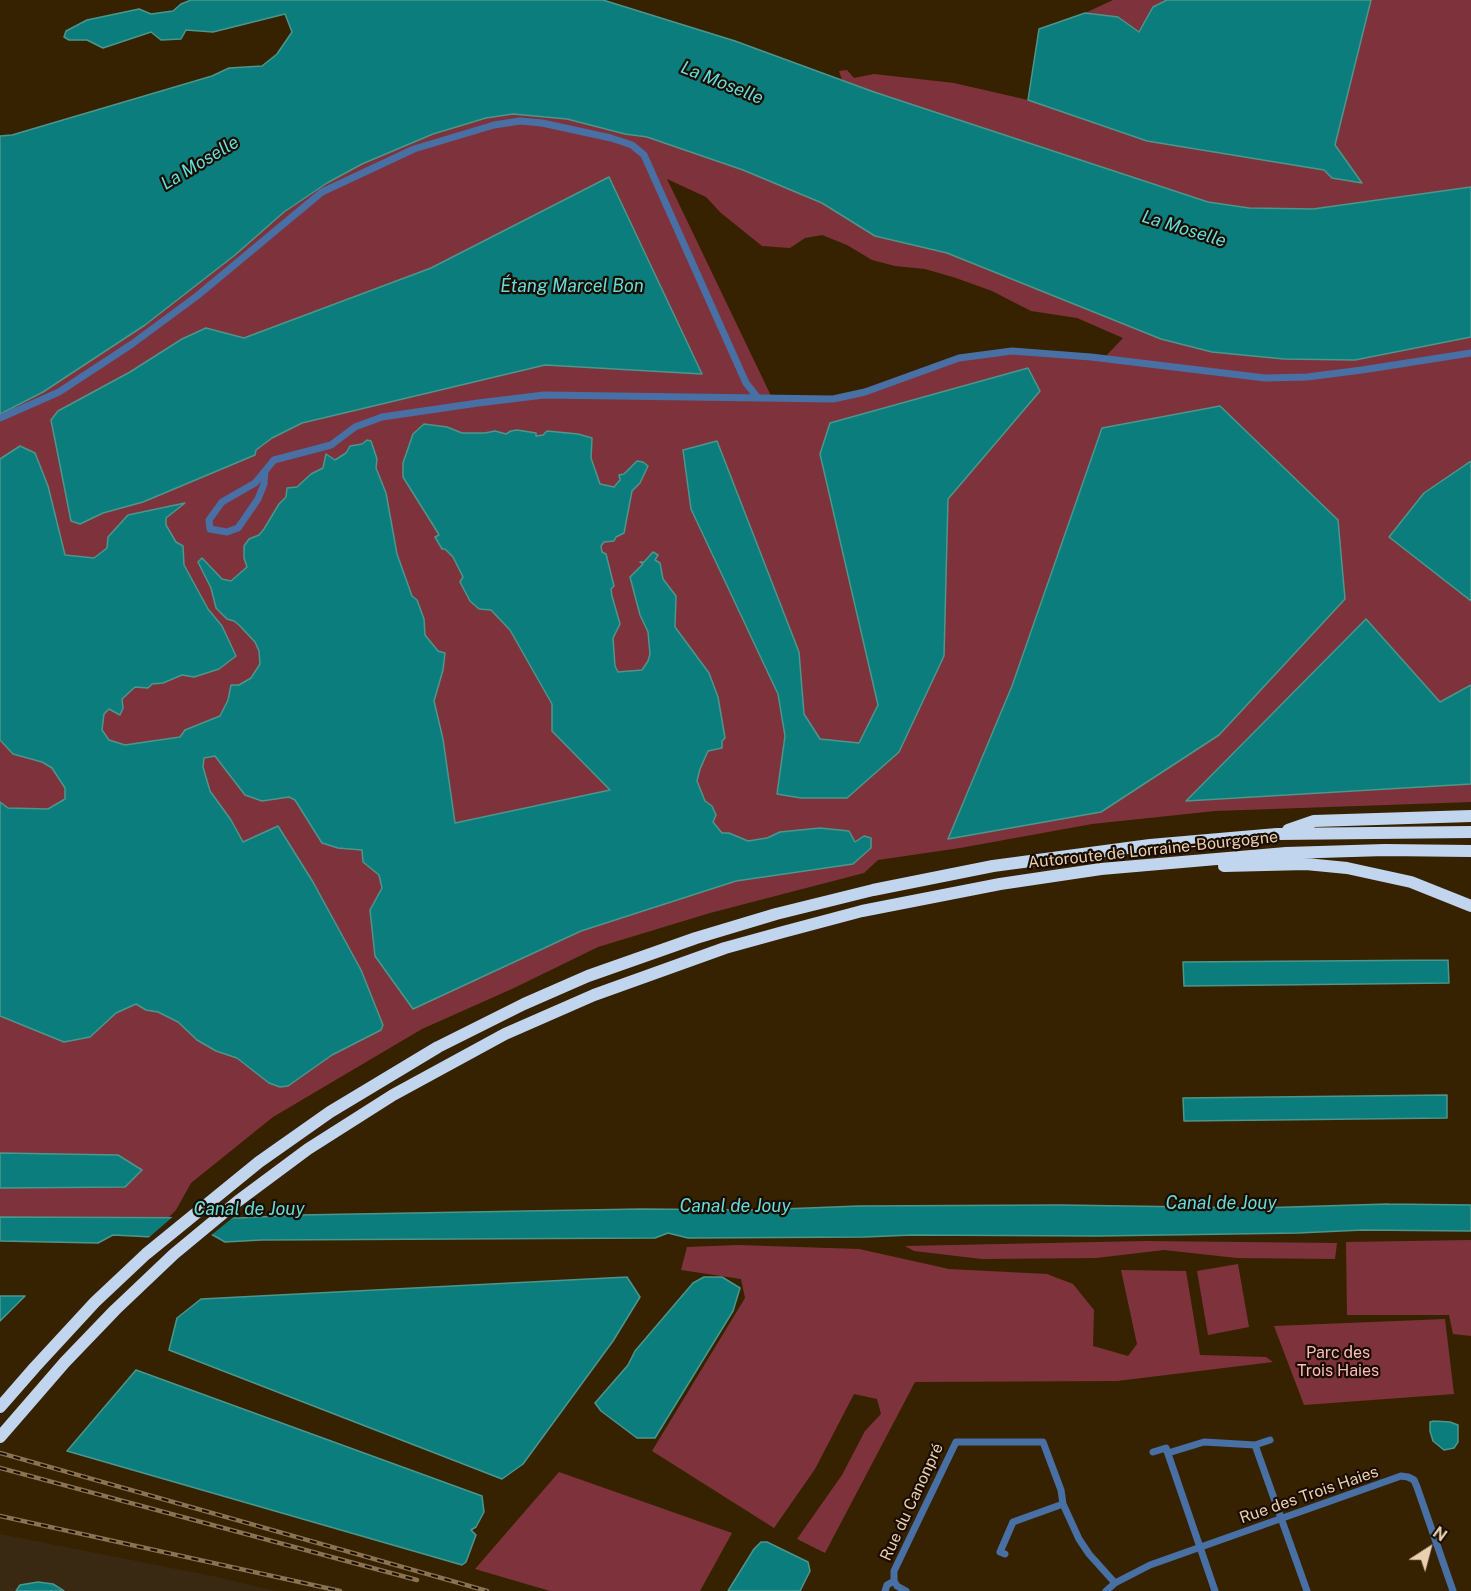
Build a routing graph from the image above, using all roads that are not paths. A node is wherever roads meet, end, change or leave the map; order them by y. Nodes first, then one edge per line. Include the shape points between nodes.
1 (1471, 353) edge
2 (758, 398) junction
3 (0, 418) edge
4 (265, 471) junction
5 (1471, 816) edge
6 (1471, 832) edge
7 (1277, 834) junction
8 (1471, 851) edge
9 (1148, 864) junction
10 (1471, 906) edge
11 (0, 1407) edge
12 (0, 1437) edge
13 (1270, 1440) dead end
14 (1255, 1445) junction
15 (1153, 1452) dead end
16 (1168, 1453) junction
17 (1063, 1503) junction
18 (1282, 1519) junction
19 (1200, 1547) junction
20 (1005, 1554) dead end
21 (894, 1581) junction
22 (1116, 1582) junction
23 (885, 1591) edge
24 (906, 1591) edge
25 (1106, 1591) edge
26 (1215, 1591) edge
27 (1307, 1591) edge
28 (1453, 1591) edge

1 - 2 street via 1351,372 1265,378 1012,351 960,358 865,392 833,399
2 - 3 street via 746,383 644,155 632,145 611,138 520,121 414,149 322,192 132,345 59,392
2 - 4 street via 544,396 382,417 355,427 331,445 274,460
4 - 4 street via 255,483 222,502 209,520 210,529 227,532 238,528 258,499
5 - 7 highway via 1314,821
6 - 7 highway, Autoroute de Lorraine-Bourgogne
7 - 11 highway, Autoroute de Lorraine-Bourgogne via 1150,845 993,866 863,892 696,938 588,976 469,1031 383,1079 221,1190 146,1254 73,1325
8 - 9 highway, Autoroute de Lorraine-Bourgogne via 1286,853
9 - 10 highway via 1326,865 1411,882
9 - 12 highway, Autoroute de Lorraine-Bourgogne via 1000,884 874,909 725,948 549,1014 446,1064 341,1127 238,1201 174,1254 89,1336
13 - 14 street
14 - 16 street via 1204,1442
14 - 18 street
15 - 16 street via 1166,1448
16 - 19 street
17 - 20 street via 1013,1522 1000,1552
17 - 21 street, Rue du Canonpré via 1043,1442 956,1442 894,1570
17 - 22 street, Rue du Canonpré via 1089,1554
18 - 19 street, Rue des Trois Haies
18 - 27 street
18 - 28 street, Rue des Trois Haies via 1401,1476 1408,1477 1417,1487
19 - 22 street, Rue des Trois Haies via 1144,1567
19 - 26 street
21 - 23 street, Rue du Canonpré
21 - 24 street, Rue du Canonpré
22 - 25 street, Rue des Trois Haies

